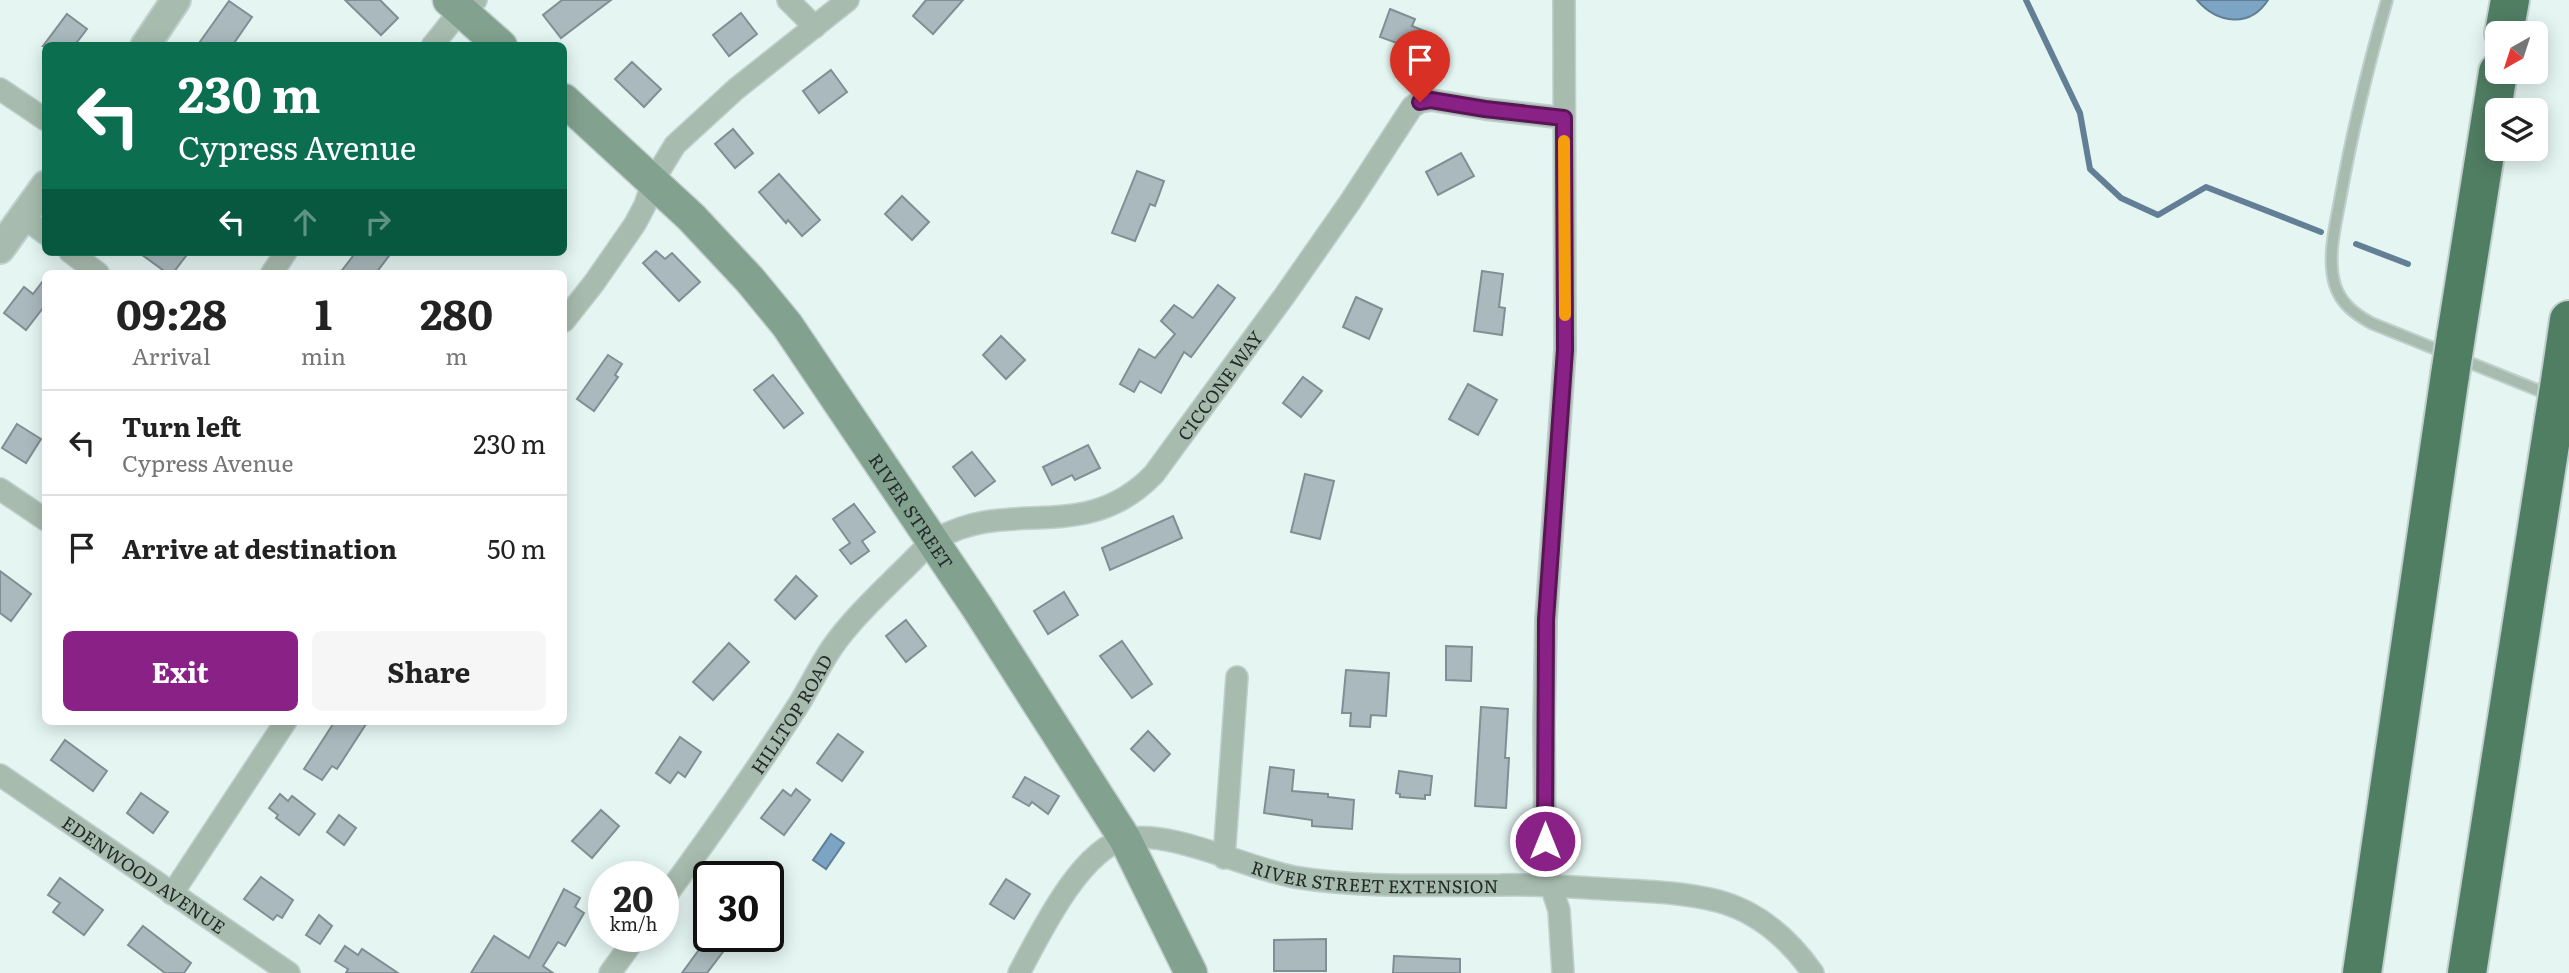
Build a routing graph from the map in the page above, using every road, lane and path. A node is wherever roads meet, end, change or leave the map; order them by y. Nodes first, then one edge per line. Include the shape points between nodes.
1 (176, 0) edge
2 (788, 0) edge
3 (848, 0) edge
4 (1564, 0) edge
5 (2387, 0) edge
6 (2510, 0) edge
7 (462, 3) edge
8 (2506, 21) edge
9 (816, 27) junction
10 (148, 42) edge
11 (435, 42) edge
12 (497, 42) edge
13 (2496, 84) edge
14 (0, 89) edge
15 (567, 103) edge
16 (42, 117) edge
17 (1564, 118) junction
18 (653, 181) junction
19 (42, 191) edge
20 (23, 217) junction
21 (42, 231) edge
22 (0, 249) edge
23 (75, 256) edge
24 (94, 270) edge
25 (567, 317) edge
26 (2569, 320) edge
27 (2561, 399) edge
28 (0, 488) edge
29 (42, 517) edge
30 (933, 542) junction
31 (1237, 677) dead end
32 (283, 725) edge
33 (0, 775) edge
34 (1125, 839) junction
35 (1224, 858) junction
36 (679, 877) edge
37 (1550, 886) junction
38 (172, 894) junction
39 (625, 952) edge
40 (289, 973) edge
41 (610, 973) edge
42 (1018, 973) edge
43 (1192, 973) edge
44 (1563, 973) edge
45 (1813, 973) edge
46 (2362, 973) edge
47 (2468, 973) edge

1 - 10 street
2 - 9 street
3 - 9 street
4 - 17 street
5 - 27 lane via 2341,196 2332,250 2336,288 2351,311 2371,323
6 - 8 highway
7 - 11 street
7 - 12 main road
9 - 18 street via 695,125 668,153
13 - 46 highway, bridge
14 - 16 street
15 - 18 main road, RIVER STREET
17 - 30 street, CICCONE WAY via 1420,102 1404,117 1204,409 1145,483 1118,502 1086,513 983,521 959,527
17 - 37 street via 1565,350 1546,620 1545,855
18 - 25 street via 635,223
18 - 30 main road, RIVER STREET via 725,252 787,326
19 - 20 street
20 - 21 street
20 - 22 street
23 - 24 street
26 - 27 highway
27 - 47 highway
28 - 29 street
30 - 34 main road, RIVER STREET
30 - 36 street, HILLTOP ROAD via 844,631 799,705
31 - 35 street
32 - 38 street
33 - 38 street, EDENWOOD AVENUE
34 - 35 street, RIVER STREET EXTENSION via 1160,837
34 - 42 street via 1098,854 1073,881
34 - 43 main road, RIVER STREET
35 - 37 street, RIVER STREET EXTENSION via 1295,877 1335,881
37 - 44 street via 1559,910
37 - 45 street, RIVER STREET EXTENSION via 1694,895 1729,904 1774,930
38 - 40 street, EDENWOOD AVENUE
39 - 41 street

